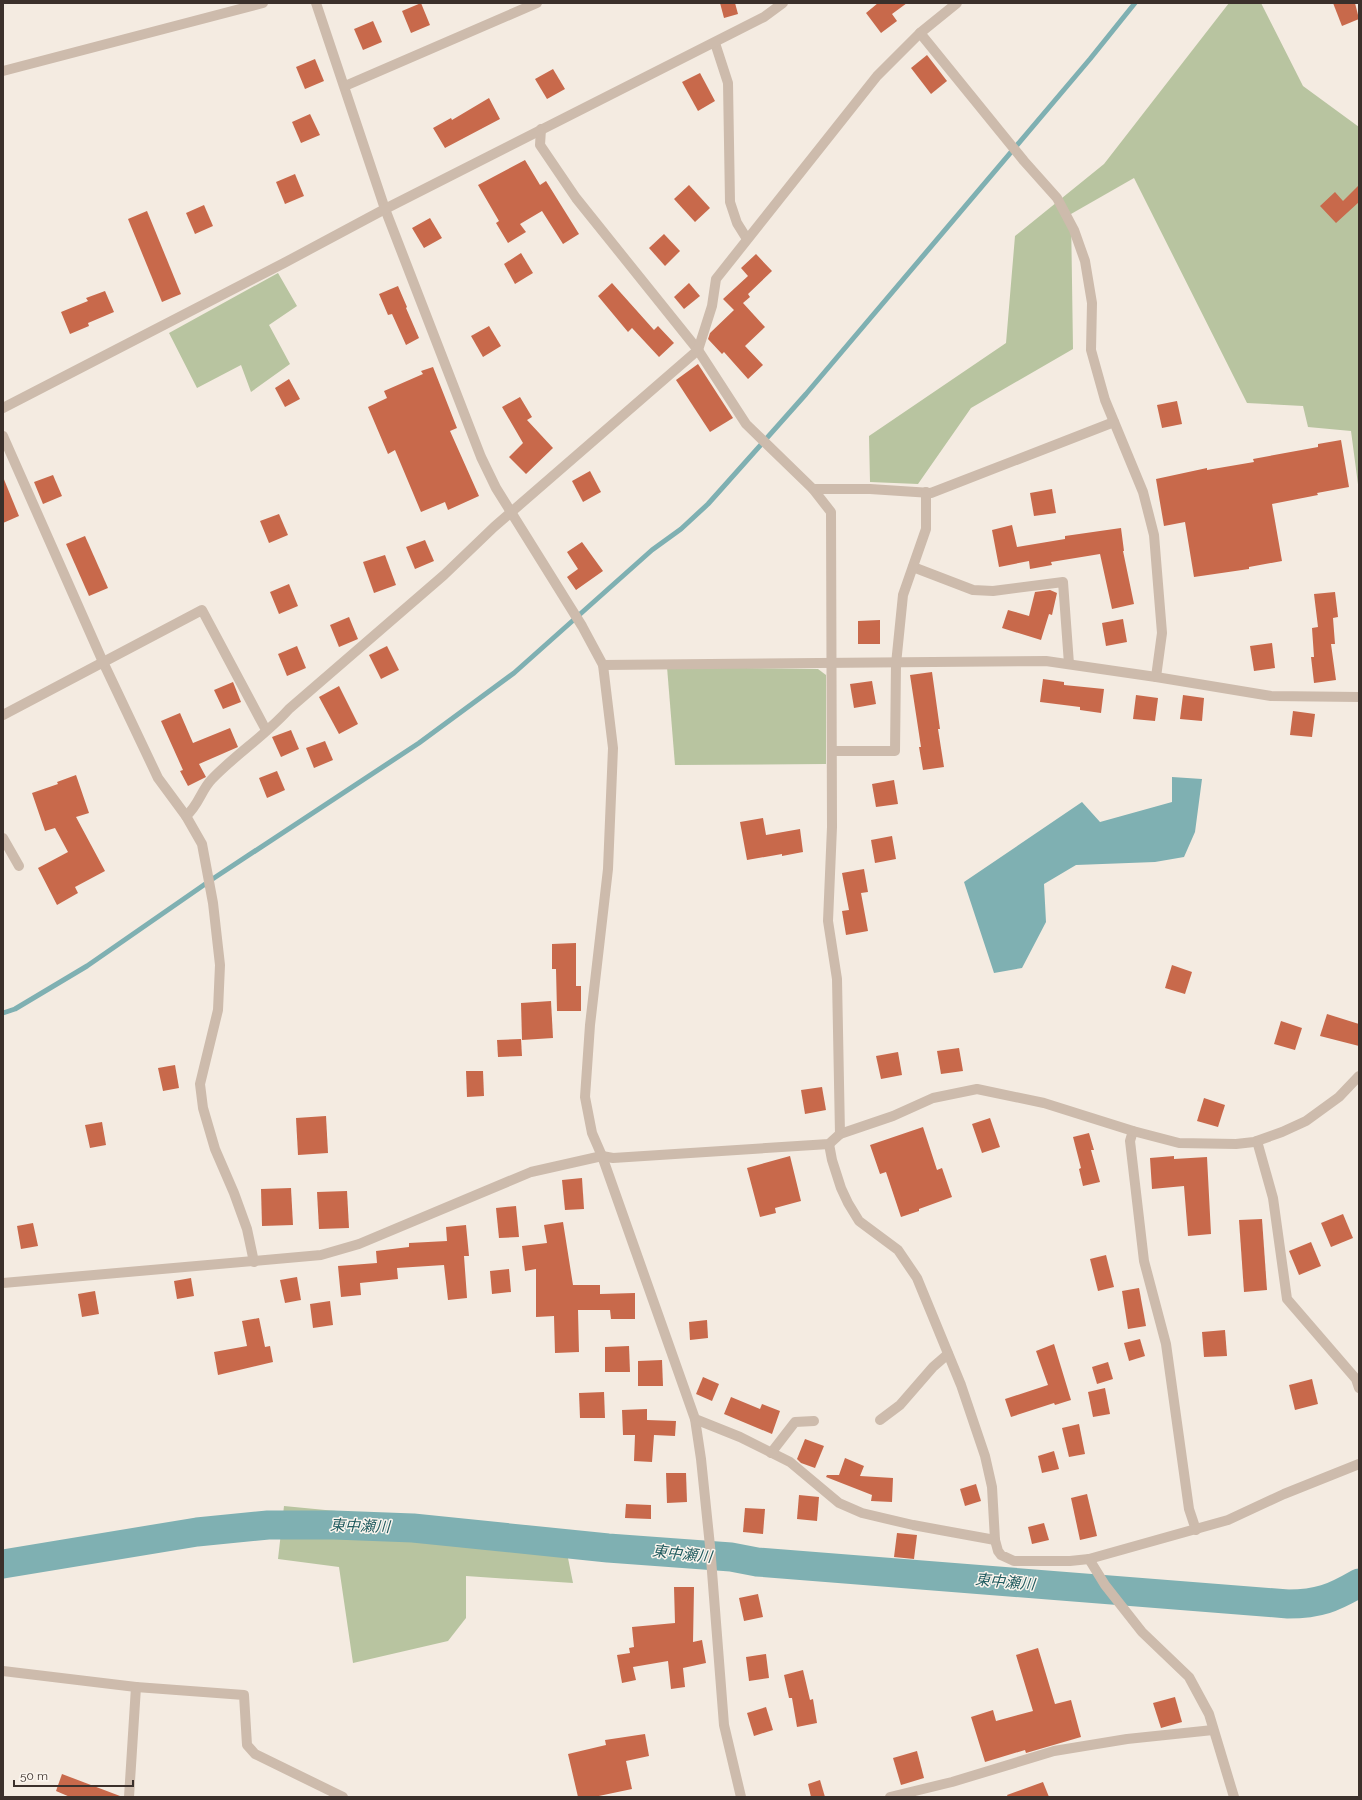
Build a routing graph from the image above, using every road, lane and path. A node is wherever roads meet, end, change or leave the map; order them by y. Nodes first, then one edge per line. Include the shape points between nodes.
1 (263, 3) edge
2 (316, 3) edge
3 (537, 3) edge
4 (782, 3) edge
5 (957, 3) edge
6 (920, 33) junction
7 (715, 42) junction
8 (3, 71) edge
9 (345, 86) junction
10 (541, 129) junction
11 (385, 209) junction
12 (747, 239) junction
13 (698, 350) junction
14 (3, 408) edge
15 (1114, 422) junction
16 (3, 436) edge
17 (813, 488) junction
18 (926, 492) junction
19 (512, 513) junction
20 (913, 567) junction
21 (103, 662) junction
22 (831, 664) junction
23 (896, 664) junction
24 (1069, 664) junction
25 (603, 666) junction
26 (1156, 677) junction
27 (1359, 697) edge
28 (3, 715) edge
29 (266, 730) junction
30 (832, 751) junction
31 (186, 816) junction
32 (3, 838) edge
33 (19, 866) dead end
34 (1359, 1076) edge
35 (1133, 1131) junction
36 (840, 1134) junction
37 (1257, 1141) junction
38 (829, 1144) junction
39 (602, 1156) junction
40 (254, 1262) junction
41 (3, 1283) edge
42 (948, 1354) junction
43 (1359, 1388) edge
44 (695, 1419) junction
45 (880, 1420) dead end
46 (814, 1421) dead end
47 (771, 1453) junction
48 (1359, 1464) edge
49 (1196, 1530) junction
50 (995, 1540) junction
51 (1089, 1558) junction
52 (3, 1671) edge
53 (136, 1687) junction
54 (1213, 1730) junction
55 (129, 1797) edge
56 (343, 1797) edge
57 (741, 1797) edge
58 (890, 1797) edge
59 (1234, 1797) edge

1 - 8 street
2 - 9 street
3 - 9 street
4 - 7 street via 764,17
5 - 6 street
6 - 12 street via 877,76
6 - 15 street via 1006,140 1057,198 1074,230 1085,261 1092,303 1091,350
7 - 10 street
7 - 12 street via 728,83 730,202 737,223
9 - 11 street
10 - 11 street
10 - 13 street via 540,145 576,198
11 - 14 street
11 - 19 street via 481,458
12 - 13 street via 716,279 712,306
13 - 17 street via 746,424
13 - 19 street
15 - 18 street via 958,483 931,493
15 - 26 street via 1143,492 1154,535 1162,633
16 - 21 street
17 - 18 street via 870,488
17 - 22 street via 831,512
18 - 20 street via 926,529
19 - 25 street via 582,626
19 - 29 street via 444,576
20 - 23 street via 903,595
20 - 24 street via 974,590 994,591 1063,582
21 - 28 street
21 - 29 street via 202,610
21 - 31 street via 158,778
22 - 23 street
22 - 25 street
22 - 30 street
23 - 24 street via 1046,661
23 - 30 street via 895,751
24 - 26 street
25 - 39 street via 613,748 608,869 590,1024 585,1097 592,1133
26 - 27 street via 1271,696
29 - 31 street via 210,780 194,809
30 - 36 street via 828,921 837,979
31 - 40 street via 202,844 208,870 220,965 218,1010 200,1084 203,1108 215,1149 247,1229
32 - 33 street
34 - 37 street via 1339,1097 1306,1121
35 - 36 street via 1044,1103 977,1089 933,1098 893,1116
35 - 37 street via 1179,1142 1236,1144
35 - 49 street via 1130,1141 1144,1260 1166,1344 1189,1509
36 - 38 street
37 - 43 street via 1273,1198 1287,1299 1356,1379
38 - 39 street via 613,1158
38 - 42 street via 832,1160 848,1203 859,1221 898,1250 917,1278
39 - 40 street via 531,1172 359,1244 321,1255
39 - 44 street
40 - 41 street
42 - 45 street via 900,1405
42 - 50 street via 985,1456 992,1487
44 - 47 street
44 - 57 street via 712,1564 724,1725
46 - 47 street via 794,1422
47 - 50 street via 790,1462 839,1503 862,1513 913,1526
48 - 49 street via 1228,1520
49 - 51 street
50 - 51 street via 1001,1555 1014,1561 1070,1561
51 - 54 street via 1105,1585 1142,1632 1189,1677 1208,1714
52 - 53 street
53 - 55 street
53 - 56 street via 244,1695 247,1745 255,1754
54 - 58 street via 1127,1739 1054,1751 952,1782
54 - 59 street

